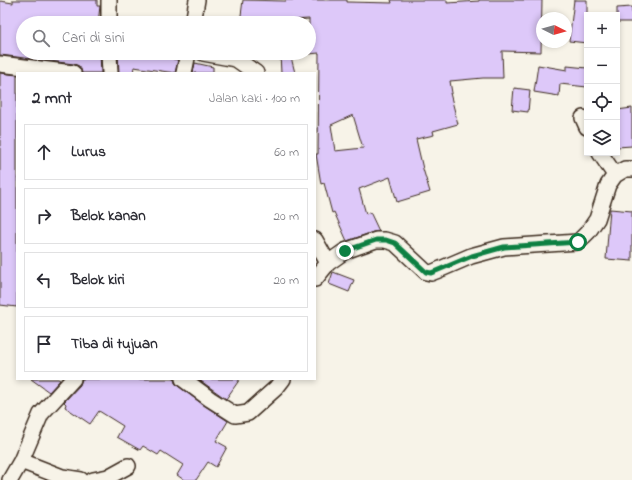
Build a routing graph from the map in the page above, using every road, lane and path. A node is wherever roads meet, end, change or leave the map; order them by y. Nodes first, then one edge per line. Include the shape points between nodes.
1 (109, 0) edge
2 (197, 0) edge
3 (109, 16) edge
4 (195, 16) edge
5 (109, 60) edge
6 (187, 60) edge
7 (237, 60) edge
8 (0, 64) edge
9 (65, 72) edge
10 (110, 72) edge
11 (184, 72) edge
12 (255, 72) edge
13 (602, 156) edge
14 (632, 169) edge
15 (615, 176) junction
16 (316, 242) edge
17 (328, 263) junction
18 (316, 278) edge
19 (72, 380) edge
20 (184, 380) edge
21 (281, 380) edge
22 (20, 461) junction
23 (128, 466) dead end
24 (10, 480) edge
25 (82, 480) edge
26 (93, 480) edge

1 - 3 street
2 - 4 street
5 - 10 street
6 - 11 street
7 - 12 street
8 - 9 street
13 - 15 street
14 - 15 street
15 - 17 street via 608,185 597,219 578,242 504,247 472,256 431,273 426,272 395,243 376,240 345,251
16 - 17 street
17 - 18 street
19 - 22 street via 41,414
20 - 21 street via 235,415 248,413
22 - 24 street
22 - 25 street via 62,477
23 - 26 street via 108,477

